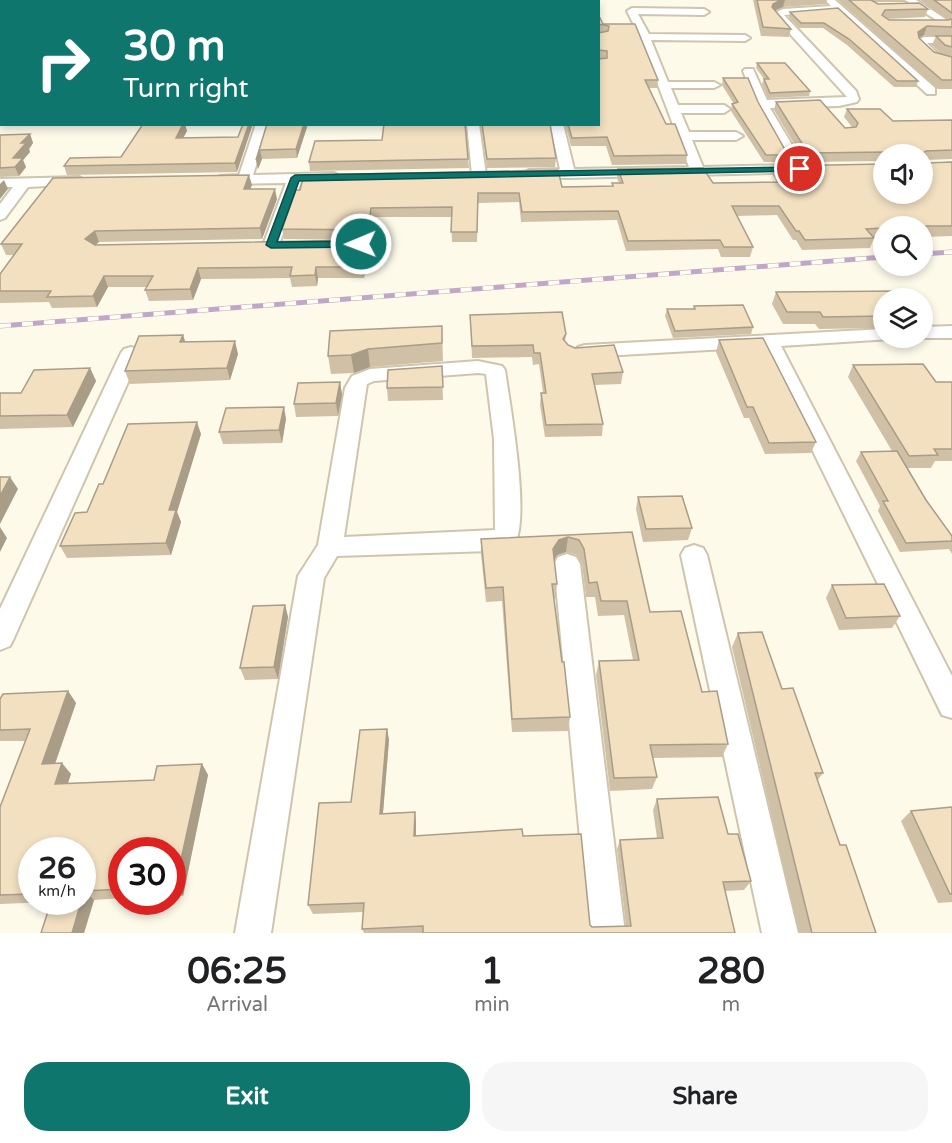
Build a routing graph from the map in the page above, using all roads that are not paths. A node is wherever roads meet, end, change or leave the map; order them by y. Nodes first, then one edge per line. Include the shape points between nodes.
1 (830, 0) edge
2 (910, 0) edge
3 (898, 7) edge
4 (921, 7) junction
5 (839, 8) junction
6 (704, 12) dead end
7 (636, 20) junction
8 (921, 22) edge
9 (948, 25) edge
10 (719, 29) junction
11 (645, 38) junction
12 (745, 38) dead end
13 (952, 40) edge
14 (952, 63) edge
15 (748, 71) dead end
16 (664, 85) junction
17 (714, 85) dead end
18 (931, 91) dead end
19 (822, 102) junction
20 (764, 104) junction
21 (673, 109) junction
22 (724, 109) dead end
23 (834, 116) edge
24 (262, 126) edge
25 (473, 126) edge
26 (556, 126) edge
27 (683, 136) junction
28 (736, 136) dead end
29 (800, 169) junction
30 (824, 169) edge
31 (698, 171) junction
32 (568, 174) junction
33 (479, 175) edge
34 (513, 175) edge
35 (353, 177) edge
36 (295, 178) junction
37 (245, 179) junction
38 (200, 180) edge
39 (99, 181) edge
40 (0, 183) edge
41 (23, 183) junction
42 (0, 215) edge
43 (293, 245) edge
44 (952, 332) edge
45 (933, 333) edge
46 (873, 337) edge
47 (769, 342) junction
48 (574, 351) edge
49 (131, 353) edge
50 (330, 547) junction
51 (694, 555) dead end
52 (567, 564) dead end
53 (0, 638) edge
54 (952, 705) edge
55 (253, 933) edge
56 (607, 933) edge
57 (780, 933) edge

1 - 5 street
2 - 4 street
3 - 4 street
4 - 9 street
5 - 18 street
5 - 19 street via 777,14 853,97
6 - 7 street via 632,11
7 - 10 street
7 - 11 street
8 - 9 street
10 - 11 street
10 - 12 street
11 - 16 street
13 - 14 street via 921,43 936,58
15 - 20 street
16 - 17 street
16 - 21 street
19 - 20 street
19 - 23 street
20 - 29 street
21 - 22 street
21 - 27 street
24 - 37 street
25 - 33 street
26 - 32 street
27 - 28 street
27 - 31 street
29 - 30 street
29 - 31 street
31 - 32 street
32 - 34 street
35 - 36 street
36 - 37 street
36 - 43 street via 265,245
37 - 38 street
39 - 41 street
40 - 41 street
41 - 42 street
44 - 45 street
46 - 47 street
47 - 48 street
47 - 54 street
49 - 53 street
50 - 50 street via 490,541 506,536 505,439 495,370 467,368 370,375 359,380
50 - 55 street via 311,576
51 - 57 street
52 - 56 street

